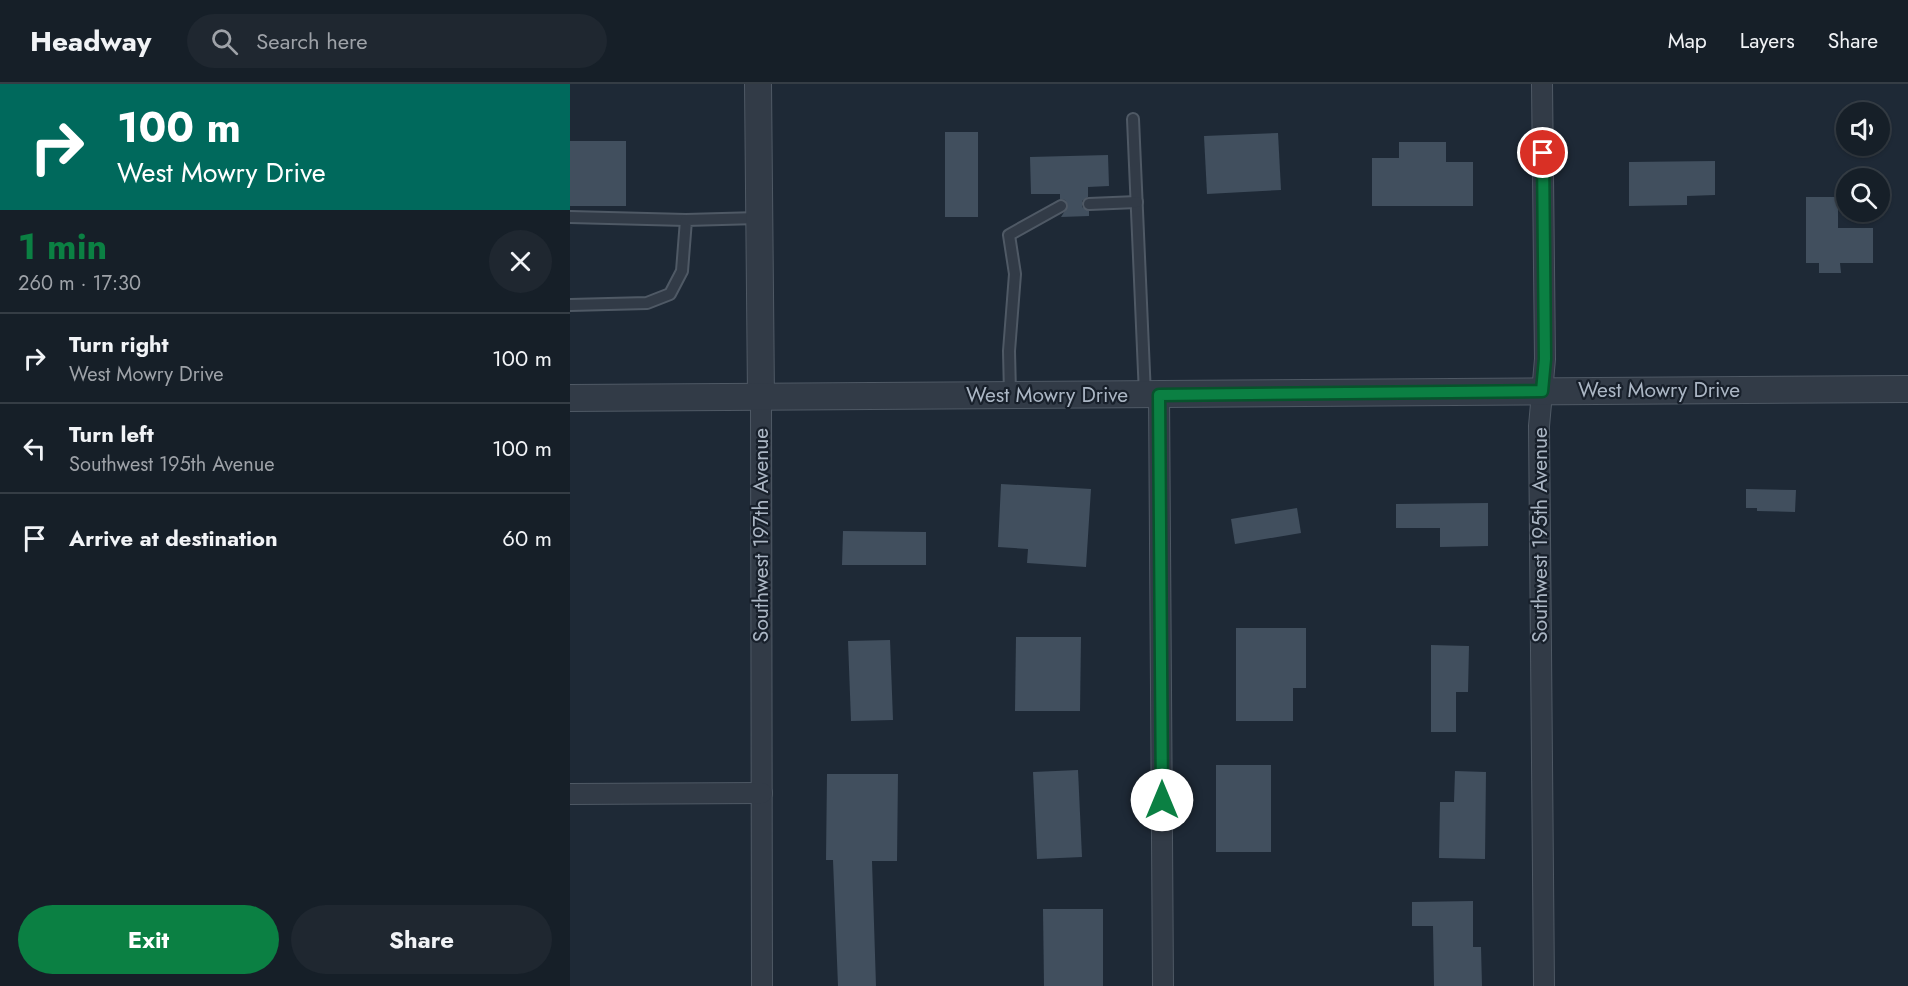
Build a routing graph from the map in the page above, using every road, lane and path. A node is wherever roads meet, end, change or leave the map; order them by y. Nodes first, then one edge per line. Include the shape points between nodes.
1 (758, 84) edge
2 (1542, 84) edge
3 (1133, 119) dead end
4 (1137, 202) junction
5 (1089, 204) dead end
6 (1060, 206) dead end
7 (570, 217) edge
8 (758, 218) junction
9 (686, 220) junction
10 (570, 305) edge
11 (1908, 389) edge
12 (1542, 391) junction
13 (1010, 394) junction
14 (1152, 395) junction
15 (761, 397) junction
16 (570, 398) edge
17 (762, 793) junction
18 (570, 794) edge
19 (762, 986) edge
20 (1162, 986) edge
21 (1544, 986) edge

1 - 8 street, Southwest 197th Avenue
2 - 12 street, Southwest 195th Avenue
3 - 4 lane
4 - 5 lane
4 - 14 lane
6 - 13 lane via 1009,235 1016,274 1009,351
7 - 9 lane
8 - 9 lane
8 - 15 street, Southwest 197th Avenue
9 - 10 lane via 682,271 670,294 647,303
11 - 12 street, West Mowry Drive
12 - 14 street, West Mowry Drive
12 - 21 street, Southwest 195th Avenue via 1539,426
13 - 14 street, West Mowry Drive
13 - 15 street, West Mowry Drive
14 - 20 street
15 - 16 street, West Mowry Drive
15 - 17 street, Southwest 197th Avenue
17 - 18 street
17 - 19 street, Southwest 197th Avenue

